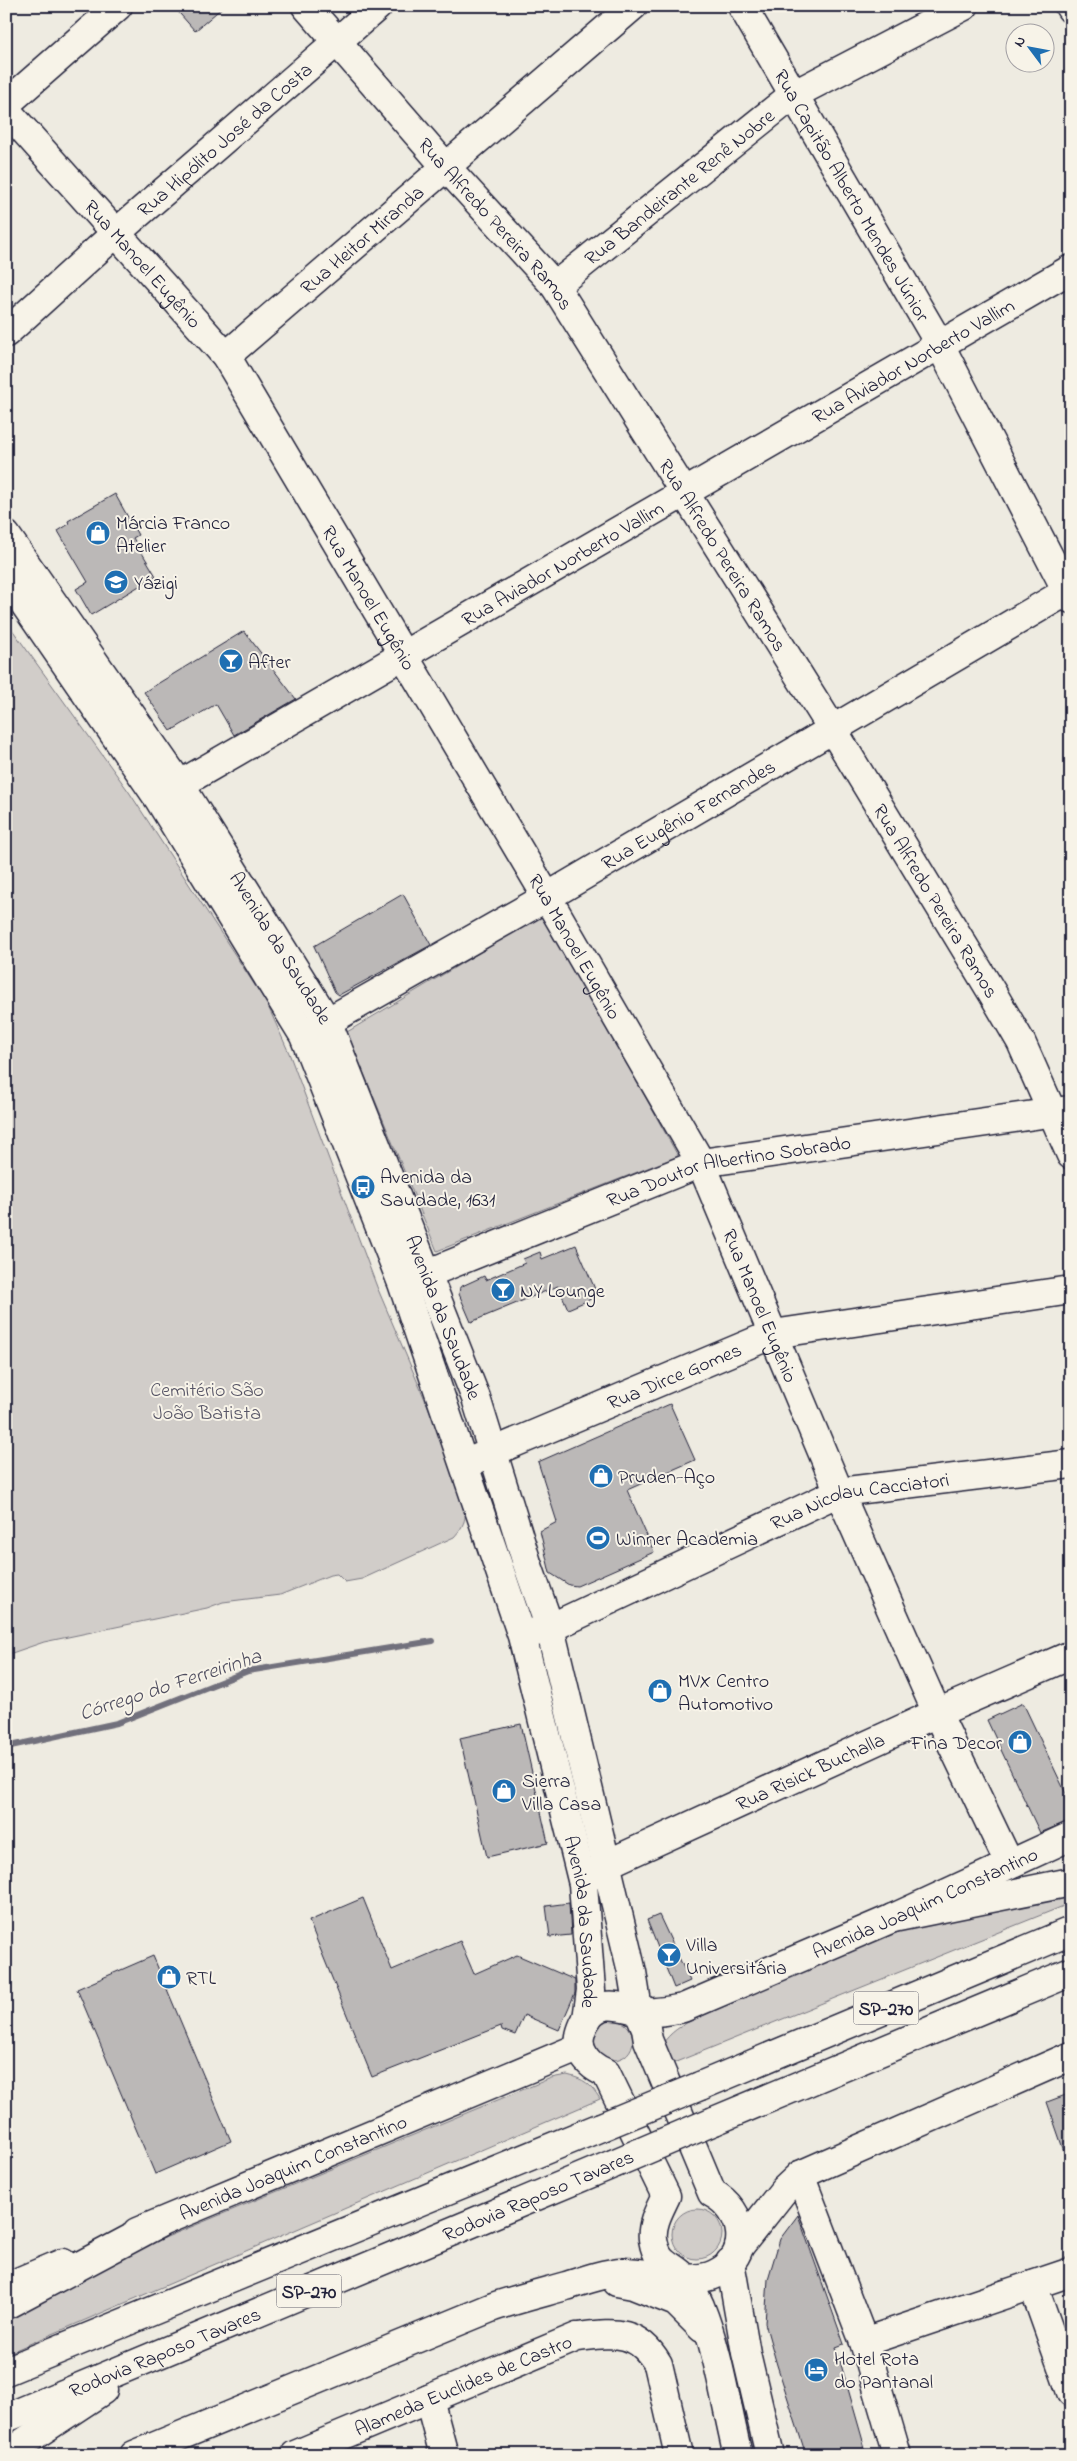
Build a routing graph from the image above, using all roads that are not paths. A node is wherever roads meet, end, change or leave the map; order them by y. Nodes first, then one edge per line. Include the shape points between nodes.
1 (118, 6) edge
2 (306, 6) edge
3 (378, 6) edge
4 (633, 6) edge
5 (742, 6) edge
6 (964, 6) edge
7 (337, 43) junction
8 (792, 95) junction
9 (6, 104) edge
10 (6, 110) edge
11 (446, 168) junction
12 (116, 233) junction
13 (1071, 269) edge
14 (555, 286) junction
15 (6, 333) edge
16 (940, 345) junction
17 (226, 356) junction
18 (683, 492) junction
19 (6, 535) edge
20 (6, 577) edge
21 (1069, 593) edge
22 (404, 656) junction
23 (833, 730) junction
24 (169, 791) junction
25 (547, 897) junction
26 (327, 1021) junction
27 (304, 1036) junction
28 (1062, 1111) edge
29 (1071, 1155) edge
30 (701, 1163) junction
31 (427, 1274) junction
32 (402, 1283) junction
33 (1071, 1290) edge
34 (773, 1334) junction
35 (492, 1451) junction
36 (463, 1464) junction
37 (1071, 1464) edge
38 (839, 1492) junction
39 (550, 1628) junction
40 (522, 1636) junction
41 (1071, 1655) edge
42 (937, 1713) junction
43 (582, 1761) junction
44 (555, 1776) junction
45 (1071, 1836) edge
46 (1010, 1863) junction
47 (607, 1864) junction
48 (1071, 1882) edge
49 (583, 1884) junction
50 (893, 1918) junction
51 (1071, 1931) edge
52 (1071, 1972) edge
53 (638, 2009) junction
54 (587, 2018) junction
55 (580, 2047) junction
56 (1071, 2056) edge
57 (800, 2175) junction
58 (158, 2224) junction
59 (735, 2254) junction
60 (1071, 2272) edge
61 (593, 2277) junction
62 (684, 2277) junction
63 (1033, 2286) junction
64 (6, 2287) edge
65 (6, 2304) edge
66 (709, 2336) junction
67 (864, 2342) junction
68 (157, 2354) junction
69 (6, 2371) edge
70 (1071, 2392) edge
71 (429, 2398) junction
72 (6, 2418) edge
73 (6, 2454) edge
74 (134, 2455) edge
75 (295, 2455) edge
76 (444, 2455) edge
77 (679, 2455) edge
78 (738, 2455) edge
79 (770, 2455) edge
80 (897, 2455) edge

1 - 9 main road
2 - 7 main road, Rua Alfredo Pereira Ramos
3 - 7 main road, Rua Hipólito José da Costa
4 - 11 main road, Rua Heitor Miranda
5 - 8 main road, Rua Capitão Alberto Mendes Júnior
6 - 8 main road, Rua Bandeirante Renê Nobre
7 - 11 main road, Rua Alfredo Pereira Ramos
7 - 12 main road, Rua Hipólito José da Costa
8 - 14 main road, Rua Bandeirante Renê Nobre
8 - 16 main road, Rua Capitão Alberto Mendes Júnior
10 - 12 main road, Rua Manoel Eugênio
11 - 14 main road, Rua Alfredo Pereira Ramos
11 - 17 main road, Rua Heitor Miranda
12 - 15 main road, Rua Hipólito José da Costa
12 - 17 main road, Rua Manoel Eugênio
13 - 16 main road, Rua Aviador Norberto Vallim
14 - 18 main road, Rua Alfredo Pereira Ramos
16 - 18 main road, Rua Aviador Norberto Vallim
16 - 21 main road, Rua Capitão Alberto Mendes Júnior
17 - 22 main road, Rua Manoel Eugênio
18 - 22 main road, Rua Aviador Norberto Vallim
18 - 23 main road, Rua Alfredo Pereira Ramos
19 - 24 main road, Avenida da Saudade
20 - 24 main road, Avenida da Saudade
21 - 23 main road, Rua Eugênio Fernandes
22 - 24 main road, Rua Aviador Norberto Vallim
22 - 25 main road, Rua Manoel Eugênio
23 - 25 main road, Rua Eugênio Fernandes
23 - 28 main road, Rua Alfredo Pereira Ramos
24 - 26 main road, Avenida da Saudade
24 - 27 main road, Avenida da Saudade
25 - 26 main road, Rua Eugênio Fernandes
25 - 30 main road, Rua Manoel Eugênio
26 - 27 main road, Rua Eugênio Fernandes
26 - 31 main road, Avenida da Saudade
27 - 32 main road, Avenida da Saudade
28 - 29 main road, Rua Alfredo Pereira Ramos
28 - 30 main road, Rua Doutor Albertino Sobrado
30 - 31 main road, Rua Doutor Albertino Sobrado
30 - 34 main road, Rua Manoel Eugênio
31 - 32 main road, Rua Doutor Albertino Sobrado
31 - 35 main road, Avenida da Saudade via 476,1398
32 - 36 main road, Avenida da Saudade
33 - 34 main road, Rua Dirce Gomes
34 - 35 main road, Rua Dirce Gomes
34 - 38 main road, Rua Manoel Eugênio
35 - 36 main road, Rua Dirce Gomes
35 - 39 main road, Avenida da Saudade
36 - 40 main road, Avenida da Saudade
37 - 38 main road, Rua Nicolau Cacciatori
38 - 39 main road, Rua Nicolau Cacciatori
38 - 42 main road, Rua Manoel Eugênio
39 - 40 main road, Rua Nicolau Cacciatori
39 - 43 main road, Avenida da Saudade
40 - 44 main road, Avenida da Saudade
41 - 42 main road, Rua Risick Buchalla
42 - 46 main road, Rua Manoel Eugênio
42 - 47 main road, Rua Risick Buchalla
43 - 44 main road
43 - 47 main road, Avenida da Saudade
44 - 49 main road, Avenida da Saudade
45 - 46 main road, Avenida Joaquim Constantino
46 - 50 main road, Avenida Joaquim Constantino
47 - 49 main road, Rua Risick Buchalla
47 - 53 main road, Avenida da Saudade
48 - 50 main road
49 - 54 main road, Avenida da Saudade via 591,1990
50 - 53 main road, Avenida Joaquim Constantino via 683,2008 648,2012
51 - 69 main road, Rodovia Raposo Tavares / SP-270, bridge
52 - 68 main road, Rodovia Raposo Tavares / SP-270, bridge
53 - 54 main road, Avenida Joaquim Constantino via 609,2005 598,2008
53 - 59 main road, Avenida da Saudade via 712,2193 724,2199 739,2221 741,2234
54 - 55 main road, Avenida da Saudade via 580,2033
55 - 58 main road, Avenida Joaquim Constantino
55 - 62 main road via 590,2063 606,2072 666,2196 654,2223 653,2238 665,2265
56 - 57 main road
57 - 59 main road via 784,2190
57 - 67 main road
58 - 64 main road, Avenida Joaquim Constantino
58 - 65 main road
59 - 62 main road via 715,2274
59 - 79 main road, Avenida da Saudade via 746,2353
60 - 63 main road
61 - 62 main road via 621,2272
61 - 66 main road via 633,2285 676,2302
61 - 74 main road via 492,2307
62 - 66 main road via 699,2305
63 - 67 main road
63 - 70 main road
66 - 78 main road
67 - 80 main road
68 - 72 main road, Rodovia Raposo Tavares / SP-270
68 - 73 main road
71 - 75 main road, Alameda Euclides de Castro
71 - 76 main road
71 - 77 main road, Alameda Euclides de Castro via 578,2337 618,2333 635,2340 652,2354 658,2364

